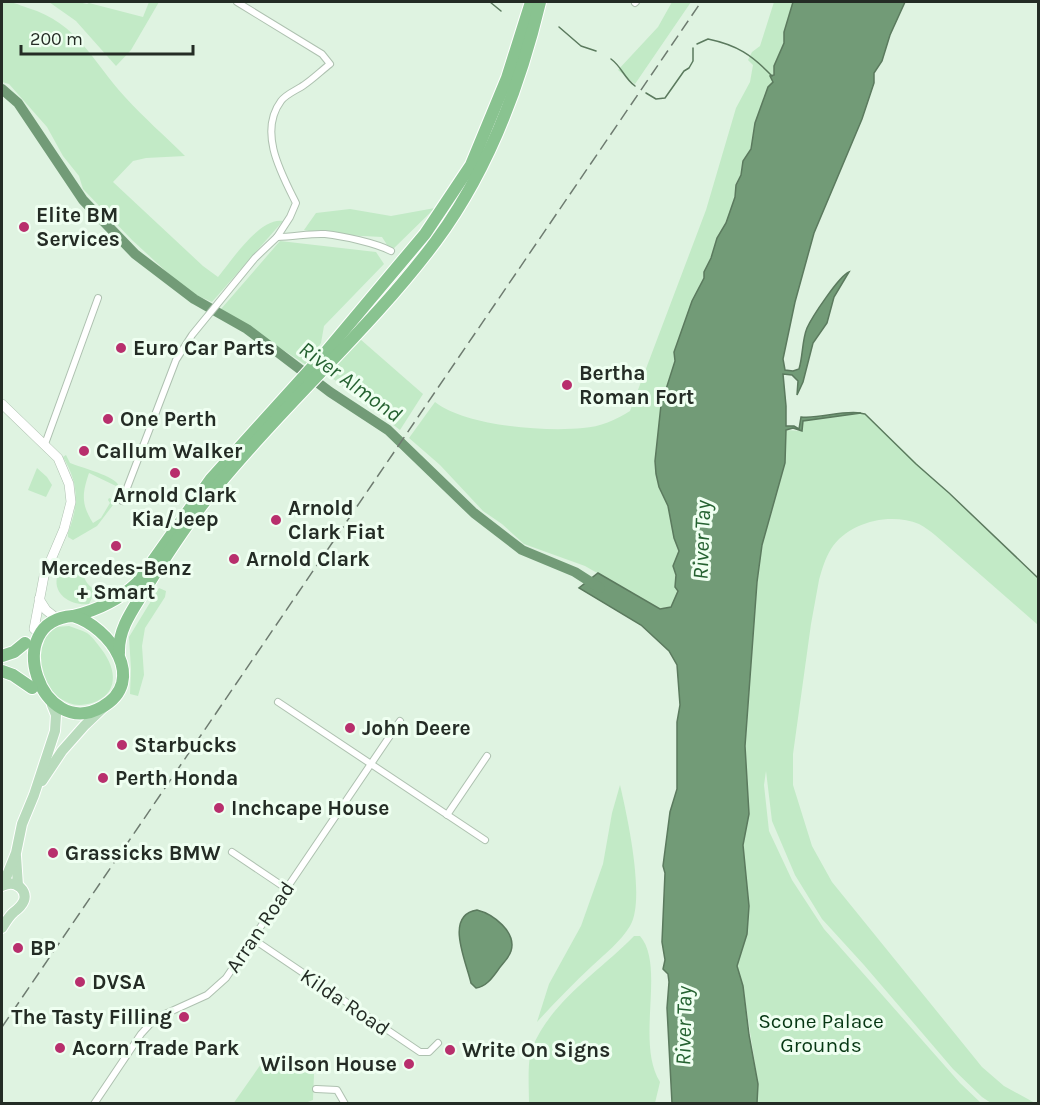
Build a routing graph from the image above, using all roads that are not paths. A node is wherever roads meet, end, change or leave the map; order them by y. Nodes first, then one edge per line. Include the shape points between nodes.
1 (237, 2) edge
2 (531, 2) edge
3 (540, 2) edge
4 (277, 237) junction
5 (391, 251) dead end
6 (98, 298) dead end
7 (329, 356) junction
8 (293, 394) junction
9 (2, 404) edge
10 (45, 444) junction
11 (122, 501) dead end
12 (39, 599) junction
13 (73, 616) junction
14 (56, 618) junction
15 (34, 629) junction
16 (25, 643) junction
17 (119, 653) junction
18 (2, 656) edge
19 (2, 671) edge
20 (40, 694) junction
21 (278, 702) dead end
22 (107, 704) junction
23 (52, 705) junction
24 (400, 721) dead end
25 (487, 756) dead end
26 (370, 763) junction
27 (34, 795) junction
28 (447, 815) junction
29 (485, 840) dead end
30 (232, 852) dead end
31 (16, 853) junction
32 (2, 886) edge
33 (18, 886) junction
34 (287, 890) junction
35 (2, 909) edge
36 (15, 911) junction
37 (2, 928) edge
38 (253, 939) junction
39 (438, 1043) dead end
40 (316, 1089) dead end
41 (94, 1104) edge
42 (345, 1104) edge

1 - 4 street via 322,54 330,64 282,99 273,116 270,133 276,158 296,202
2 - 7 highway via 507,78 471,165 425,234
3 - 7 highway via 517,82 481,169 407,277
4 - 5 street via 324,234 380,245
4 - 11 street via 255,258 176,360
6 - 10 street
7 - 8 highway
8 - 13 highway via 211,479 138,582 109,604
8 - 17 highway via 218,485 157,570 122,630
9 - 10 street
10 - 12 street via 65,471 71,502
12 - 14 street
12 - 15 street
13 - 14 highway
13 - 17 highway via 94,625
14 - 15 highway
15 - 16 highway
16 - 18 highway
16 - 20 highway via 25,668
17 - 22 highway via 122,679
19 - 20 highway
20 - 23 highway
21 - 26 street
22 - 23 highway via 82,714
22 - 27 main road via 62,751
23 - 27 main road via 56,715 54,731
24 - 26 street, Arran Road
25 - 28 street
26 - 28 street
26 - 34 street, Arran Road
27 - 31 main road
28 - 29 street
30 - 34 street
31 - 32 main road
31 - 33 main road
32 - 33 main road
33 - 36 main road via 25,899
34 - 38 street, Arran Road
35 - 36 main road
36 - 37 main road
38 - 39 street, Kilda Road via 420,1052 429,1052
38 - 41 street, Arran Road via 217,988 163,1015 144,1030
40 - 42 street via 337,1090

